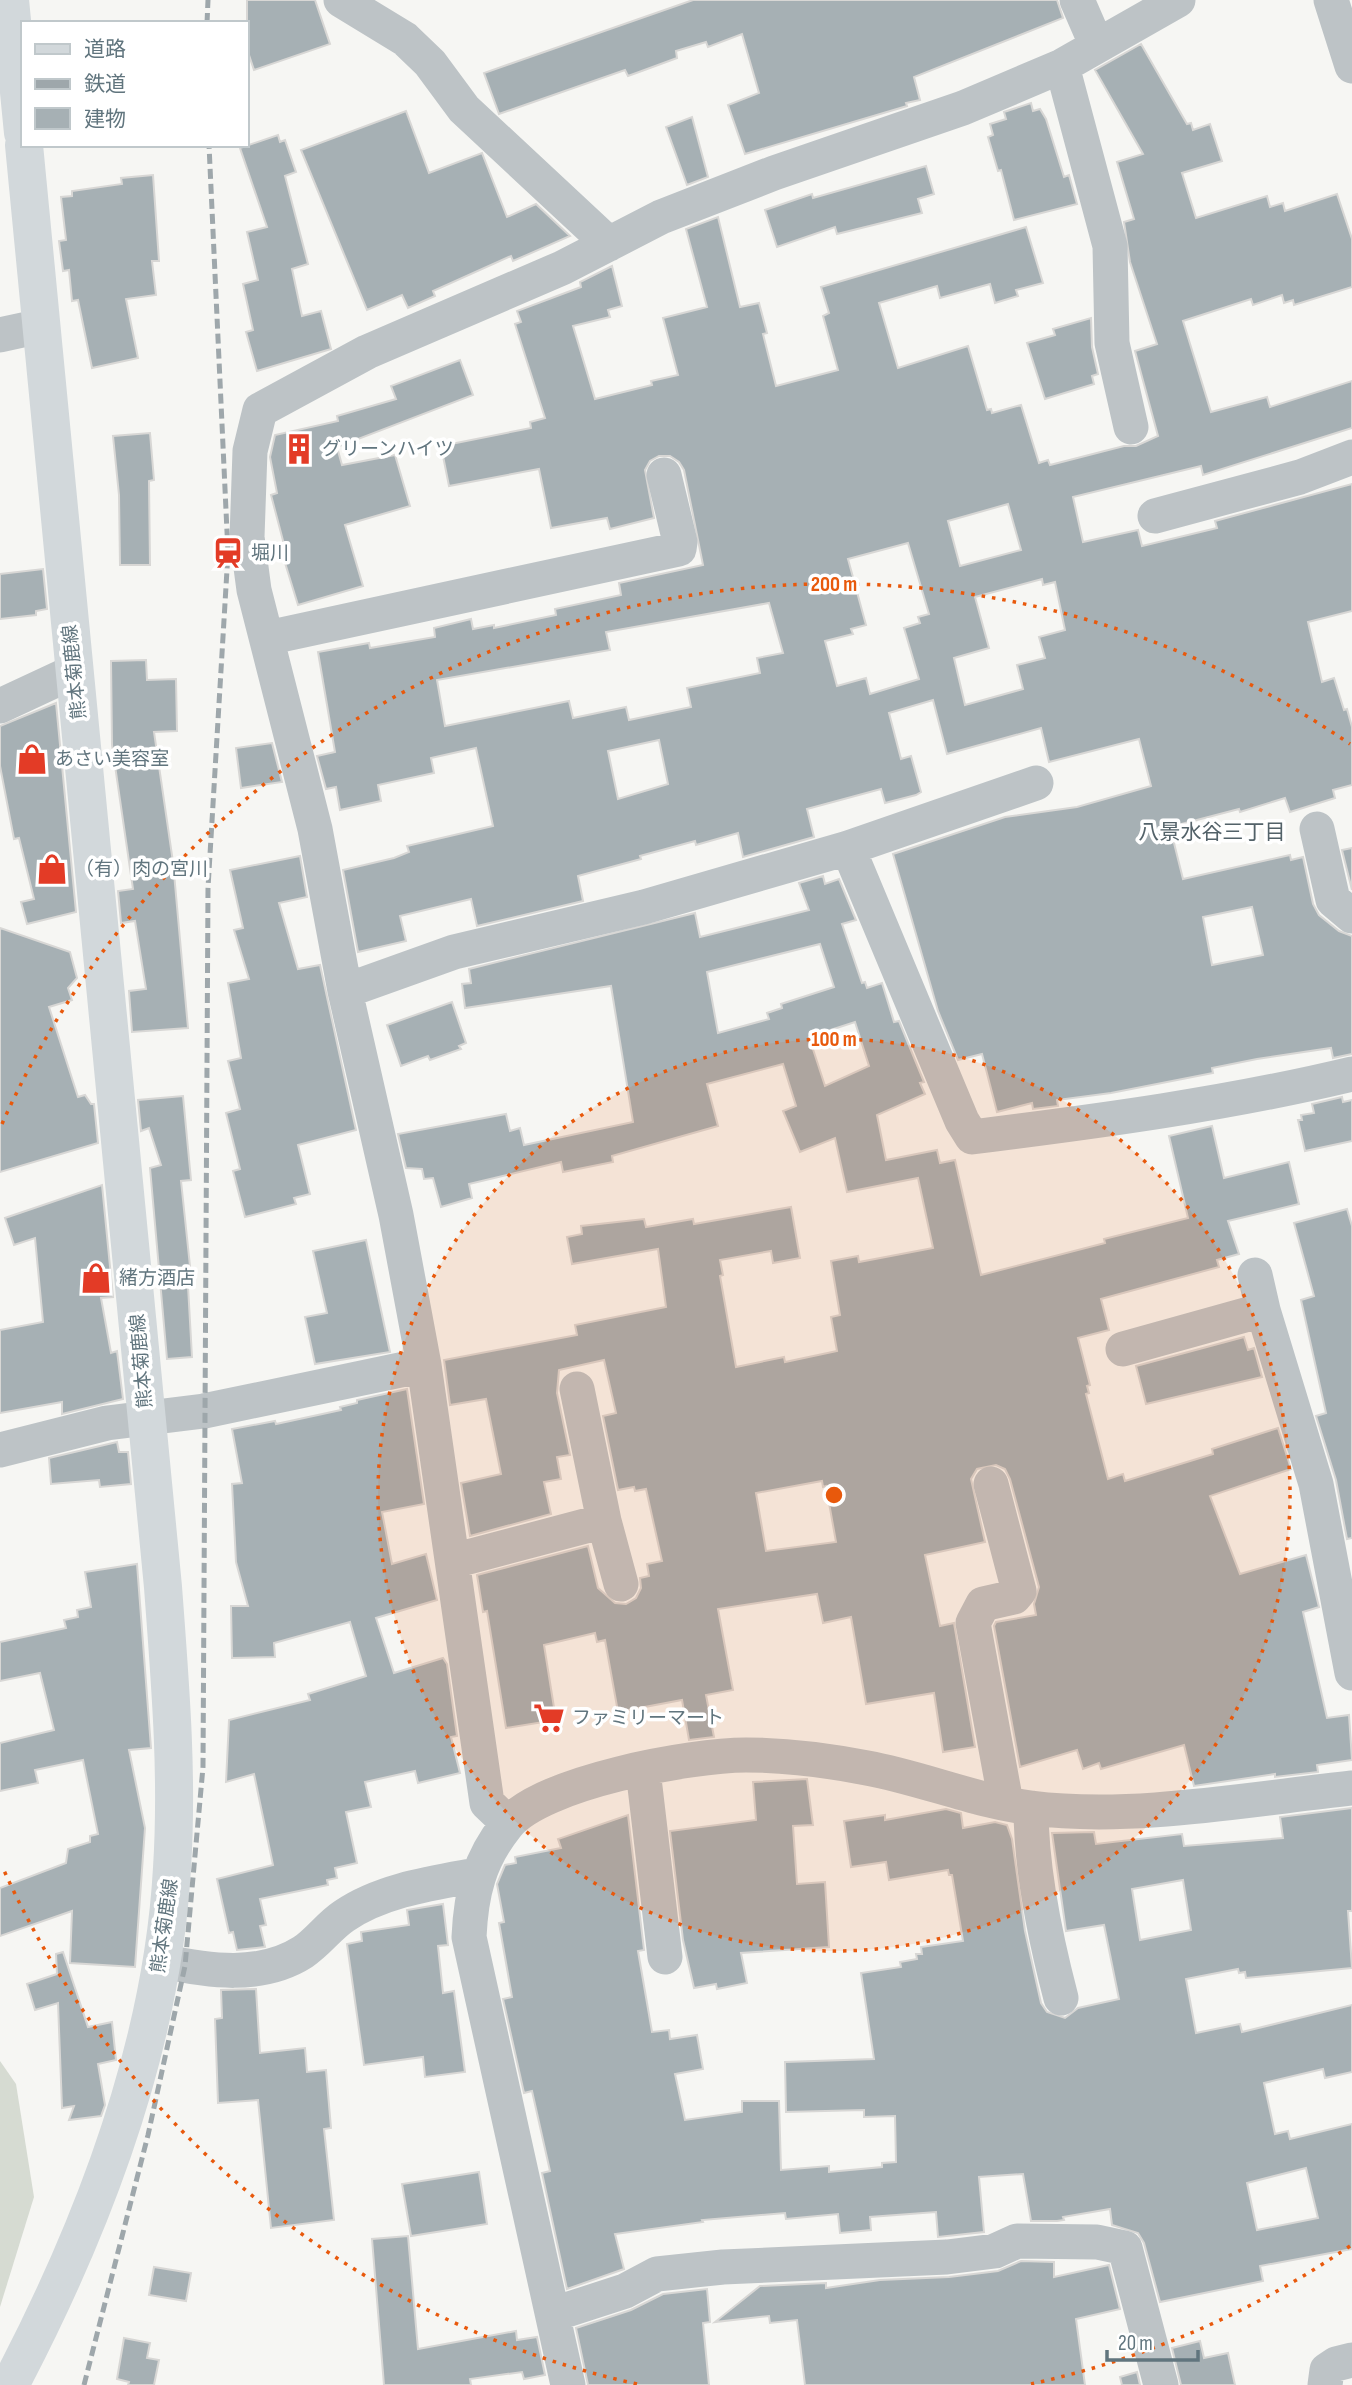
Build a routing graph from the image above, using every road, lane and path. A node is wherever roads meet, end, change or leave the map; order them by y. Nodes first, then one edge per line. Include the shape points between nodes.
1 (10, 0) edge
2 (341, 0) edge
3 (1077, 0) edge
4 (1178, 0) edge
5 (1331, 0) edge
6 (1097, 46) junction
7 (1062, 66) junction
8 (1352, 66) edge
9 (21, 113) edge
10 (24, 147) edge
11 (609, 244) junction
12 (41, 326) junction
13 (0, 335) edge
14 (1131, 427) dead end
15 (1352, 457) edge
16 (664, 475) dead end
17 (1155, 516) dead end
18 (267, 638) junction
19 (75, 671) junction
20 (0, 706) edge
21 (1036, 783) dead end
22 (1317, 829) dead end
23 (848, 848) junction
24 (1352, 916) edge
25 (345, 991) junction
26 (1352, 1074) edge
27 (1255, 1275) dead end
28 (1263, 1310) junction
29 (1123, 1349) dead end
30 (424, 1365) junction
31 (577, 1389) dead end
32 (147, 1418) junction
33 (0, 1450) edge
34 (991, 1484) dead end
35 (604, 1521) junction
36 (453, 1560) junction
37 (621, 1584) dead end
38 (1352, 1672) edge
39 (643, 1770) junction
40 (1352, 1788) edge
41 (1019, 1805) junction
42 (508, 1823) junction
43 (477, 1875) junction
44 (665, 1957) dead end
45 (162, 1961) junction
46 (1061, 1998) dead end
47 (554, 2314) junction
48 (1352, 2360) edge
49 (10, 2385) edge
50 (568, 2385) edge
51 (1161, 2385) edge
52 (1325, 2385) edge

1 - 9 main road
2 - 11 street via 405,39 464,109
3 - 6 street
4 - 6 street
5 - 8 street
6 - 7 street
7 - 11 street via 963,108 661,217
7 - 14 street via 1110,246 1112,343
10 - 12 main road, 熊本菊鹿線
11 - 18 street via 367,352 260,410 250,450 247,537
12 - 13 street
12 - 19 main road, 熊本菊鹿線
15 - 17 street via 1300,477
16 - 18 street via 679,550
18 - 25 street via 314,830
19 - 20 street
19 - 32 main road, 熊本菊鹿線
21 - 23 street
22 - 24 street via 1333,900
23 - 25 street via 644,907 454,952
23 - 26 street via 972,1137 1194,1106
25 - 30 street via 396,1215
27 - 28 street
28 - 29 street
28 - 38 street via 1316,1485
30 - 32 street via 204,1411
30 - 36 street
31 - 35 street
32 - 33 street via 107,1423
32 - 45 main road, 熊本菊鹿線 via 176,1760 172,1870
34 - 41 street via 1019,1591 1014,1597 983,1604 974,1623
35 - 36 street
35 - 37 street
36 - 42 street via 487,1803
39 - 41 street via 700,1758 747,1755 866,1767
39 - 42 street via 548,1794
39 - 44 street
40 - 41 street via 1118,1812
41 - 46 street via 1031,1833 1050,1958
42 - 43 street
43 - 45 street via 382,1897 344,1916 305,1951 279,1965 244,1971
43 - 47 street via 469,1937
45 - 49 main road, 熊本菊鹿線 via 132,2087 88,2215 42,2325
47 - 50 street
47 - 51 street via 625,2291 657,2274 947,2257 995,2251 1017,2242 1097,2242 1125,2248
48 - 52 street via 1327,2370

